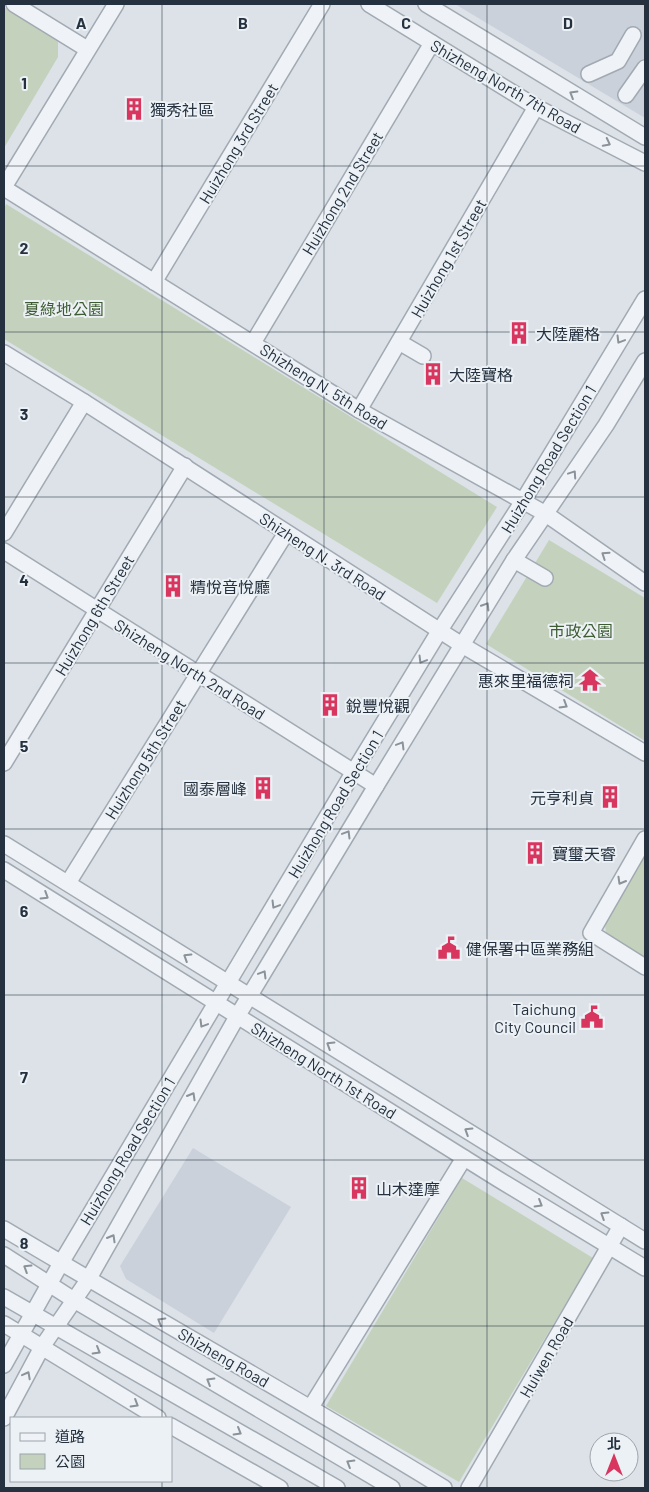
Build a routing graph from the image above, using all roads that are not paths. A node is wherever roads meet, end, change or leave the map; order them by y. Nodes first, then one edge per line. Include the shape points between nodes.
1 (14, 4) edge
2 (116, 4) edge
3 (322, 4) edge
4 (369, 4) edge
5 (426, 4) edge
6 (633, 35) dead end
7 (432, 43) junction
8 (87, 49) junction
9 (645, 68) edge
10 (589, 74) dead end
11 (626, 95) dead end
12 (536, 107) junction
13 (645, 137) edge
14 (645, 163) edge
15 (4, 188) edge
16 (154, 282) junction
17 (645, 298) edge
18 (398, 342) junction
19 (253, 343) junction
20 (4, 354) edge
21 (423, 356) dead end
22 (645, 361) edge
23 (84, 402) junction
24 (359, 410) junction
25 (185, 466) junction
26 (523, 501) junction
27 (546, 514) junction
28 (4, 533) edge
29 (286, 533) junction
30 (4, 551) edge
31 (514, 560) junction
32 (545, 578) dead end
33 (645, 583) edge
34 (97, 610) junction
35 (440, 630) junction
36 (462, 645) junction
37 (198, 674) junction
38 (645, 754) edge
39 (4, 763) edge
40 (353, 772) junction
41 (376, 786) junction
42 (645, 839) edge
43 (4, 844) edge
44 (4, 870) edge
45 (68, 883) junction
46 (645, 967) edge
47 (228, 982) junction
48 (250, 996) junction
49 (216, 1002) junction
50 (238, 1015) junction
51 (464, 1158) junction
52 (622, 1226) junction
53 (4, 1229) edge
54 (645, 1241) edge
55 (610, 1247) junction
56 (4, 1255) edge
57 (61, 1263) junction
58 (645, 1268) edge
59 (88, 1280) junction
60 (50, 1284) junction
61 (4, 1297) edge
62 (74, 1300) junction
63 (32, 1313) junction
64 (4, 1324) edge
65 (55, 1327) junction
66 (20, 1334) junction
67 (42, 1347) junction
68 (4, 1365) edge
69 (311, 1406) junction
70 (156, 1417) edge
71 (4, 1418) edge
72 (172, 1427) edge
73 (280, 1488) edge
74 (337, 1488) edge
75 (392, 1488) edge
76 (444, 1488) edge
77 (469, 1488) edge

1 - 8 street
2 - 8 street
3 - 16 street, Huizhong 3rd Street
4 - 7 street, Shizheng North 7th Road
13 -> 5 street, Shizheng North 7th Road
6 - 10 street via 618,61
7 - 12 street, Shizheng North 7th Road
7 - 19 street, Huizhong 2nd Street
8 - 15 street
9 - 11 street
12 -> 14 street, Shizheng North 7th Road
12 - 18 street, Huizhong 1st Street
15 - 16 street, Shizheng N. 5th Road
16 - 19 street, Shizheng N. 5th Road
17 -> 26 street, Huizhong Road Section 1
18 - 21 street
18 - 24 street, Huizhong 1st Street
19 - 24 street, Shizheng N. 5th Road
20 - 23 street, Shizheng N. 3rd Road
27 -> 22 street, Huizhong Road Section 1
23 - 25 street, Shizheng N. 3rd Road
23 - 28 street
24 - 26 street, Shizheng N. 5th Road
25 - 29 street, Shizheng N. 3rd Road
25 - 34 street, Huizhong 6th Street
26 - 27 street, Shizheng N. 5th Road
26 - 35 street, Huizhong Road Section 1
27 - 31 street, Huizhong Road Section 1
33 -> 27 street, Shizheng N. 5th Road
29 - 35 street, Shizheng N. 3rd Road
29 - 37 street, Huizhong 5th Street
30 - 34 street, Shizheng North 2nd Road
31 - 32 street
36 -> 31 street, Huizhong Road Section 1
34 - 37 street, Shizheng North 2nd Road
34 - 39 street, Huizhong 6th Street
35 - 36 street, Shizheng N. 3rd Road
35 -> 40 street, Huizhong Road Section 1
36 -> 38 street, Shizheng N. 3rd Road
41 -> 36 street, Huizhong Road Section 1
37 - 40 street, Shizheng North 2nd Road
37 - 45 street, Huizhong 5th Street
40 - 41 street, Shizheng North 2nd Road
40 -> 47 street, Huizhong Road Section 1
48 -> 41 street, Huizhong Road Section 1
42 -> 46 street via 591,933
43 - 45 street, Shizheng North 1st Road
44 -> 49 street, Shizheng North 1st Road
47 -> 45 street, Shizheng North 1st Road
47 - 48 street, Shizheng North 1st Road
47 - 49 street, Huizhong Road Section 1
48 - 50 street, Huizhong Road Section 1
52 -> 48 street, Shizheng North 1st Road
49 - 50 street, Shizheng North 1st Road
49 -> 57 street, Huizhong Road Section 1
50 - 51 street, Shizheng North 1st Road
59 -> 50 street, Huizhong Road Section 1
51 -> 55 street, Shizheng North 1st Road
51 - 69 street
52 - 54 street, Shizheng North 1st Road
52 - 55 street, Huiwen Road
53 - 57 street, Shizheng Road
55 - 58 street, Shizheng North 1st Road
55 - 77 street, Huiwen Road
60 -> 56 street, Shizheng Road
57 - 59 street, Shizheng Road
57 - 60 street, Huizhong Road Section 1
59 - 62 street, Huizhong Road Section 1
69 -> 59 street, Shizheng Road
60 - 62 street, Shizheng Road
60 - 63 street, Huizhong Road Section 1
61 - 63 street
62 - 65 street, Huizhong Road Section 1
75 -> 62 street, Shizheng Road
63 - 65 street
63 - 66 street, Huizhong Road Section 1
64 - 66 street
65 - 67 street, Huizhong Road Section 1
65 -> 74 street
66 - 67 street
66 - 68 street, Huizhong Road Section 1
67 -> 70 street
71 -> 67 street, Huizhong Road Section 1
69 - 76 street, Shizheng Road
72 - 73 street

